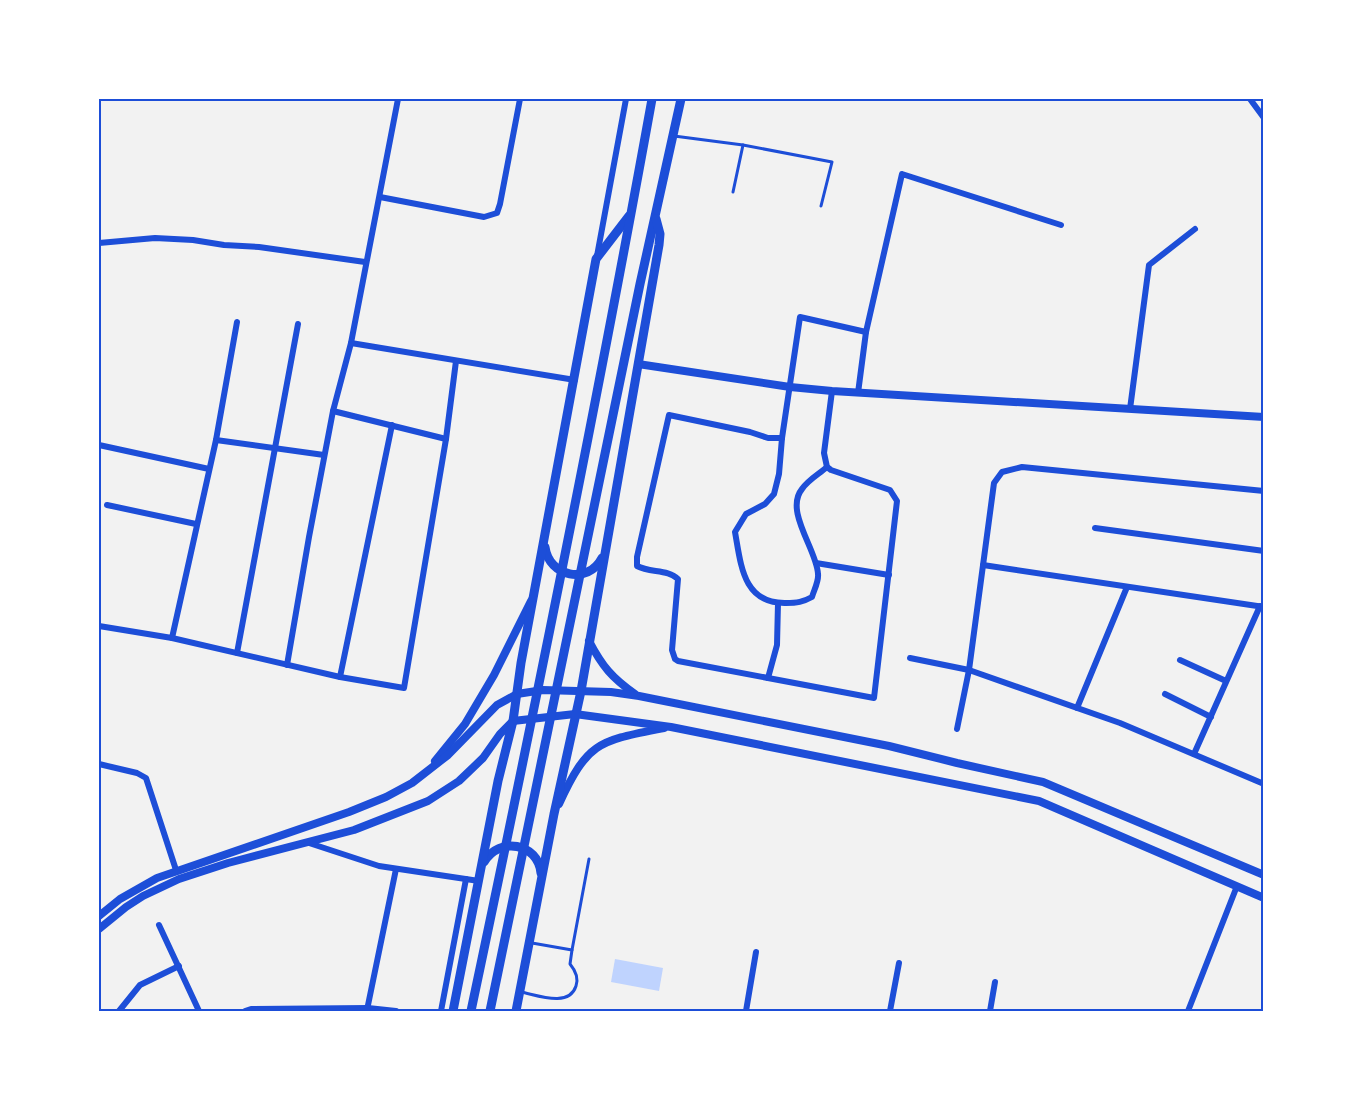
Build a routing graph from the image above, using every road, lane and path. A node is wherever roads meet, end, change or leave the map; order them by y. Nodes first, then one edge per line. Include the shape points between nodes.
1 (398, 99) edge
2 (520, 99) edge
3 (626, 99) edge
4 (652, 99) edge
5 (681, 99) edge
6 (1250, 99) edge
7 (1264, 118) edge
8 (673, 136) junction
9 (743, 144) junction
10 (733, 192) dead end
11 (380, 197) junction
12 (822, 206) dead end
13 (632, 213) junction
14 (655, 217) junction
15 (1061, 225) dead end
16 (1196, 229) dead end
17 (99, 243) edge
18 (596, 259) junction
19 (366, 262) junction
20 (237, 322) dead end
21 (298, 324) dead end
22 (866, 332) junction
23 (351, 343) junction
24 (456, 361) junction
25 (638, 364) junction
26 (575, 380) junction
27 (790, 387) junction
28 (832, 391) junction
29 (858, 393) junction
30 (1130, 409) junction
31 (333, 411) junction
32 (1264, 417) edge
33 (392, 425) junction
34 (782, 438) junction
35 (446, 439) junction
36 (216, 440) junction
37 (99, 445) edge
38 (275, 448) junction
39 (324, 455) junction
40 (827, 467) junction
41 (209, 469) junction
42 (1264, 491) edge
43 (107, 505) dead end
44 (196, 524) junction
45 (1095, 528) dead end
46 (545, 539) junction
47 (606, 550) junction
48 (1264, 551) edge
49 (816, 563) junction
50 (982, 565) junction
51 (889, 575) junction
52 (1127, 587) junction
53 (534, 594) junction
54 (778, 603) junction
55 (1262, 607) edge
56 (99, 626) edge
57 (172, 638) junction
58 (590, 641) junction
59 (237, 653) junction
60 (910, 658) dead end
61 (1180, 660) dead end
62 (287, 665) junction
63 (969, 670) junction
64 (340, 677) junction
65 (768, 678) junction
66 (1227, 681) junction
67 (581, 691) junction
68 (517, 694) junction
69 (1165, 694) dead end
70 (639, 696) junction
71 (1077, 708) junction
72 (575, 714) junction
73 (1210, 717) junction
74 (513, 721) junction
75 (671, 727) junction
76 (957, 729) dead end
77 (1194, 754) junction
78 (99, 764) edge
79 (427, 771) junction
80 (1264, 784) edge
81 (554, 814) junction
82 (309, 843) junction
83 (589, 859) dead end
84 (396, 869) junction
85 (176, 870) junction
86 (481, 870) junction
87 (1264, 874) edge
88 (466, 879) junction
89 (479, 881) junction
90 (541, 882) junction
91 (1236, 886) junction
92 (1264, 898) edge
93 (99, 916) edge
94 (159, 925) dead end
95 (99, 929) edge
96 (530, 942) junction
97 (572, 950) junction
98 (756, 952) dead end
99 (899, 963) dead end
100 (179, 966) junction
101 (995, 981) dead end
102 (520, 991) junction
103 (367, 1009) edge
104 (119, 1011) edge
105 (199, 1011) edge
106 (245, 1011) edge
107 (396, 1011) edge
108 (441, 1011) edge
109 (453, 1011) edge
110 (471, 1011) edge
111 (490, 1011) edge
112 (516, 1011) edge
113 (746, 1011) edge
114 (890, 1011) edge
115 (990, 1011) edge
116 (1188, 1011) edge

1 - 11 street
2 - 11 street via 497,213 484,217
3 - 18 street
4 - 13 main road
5 - 8 main road
6 - 7 street
8 - 9 lane
8 - 14 main road
9 - 10 lane
9 - 12 lane via 832,162
11 - 19 street
13 - 18 main road
13 - 110 main road
14 - 25 main road via 659,245
14 - 111 main road
15 - 22 street via 902,174
16 - 30 street via 1149,265
17 - 19 street via 156,238 193,240
18 - 26 main road
19 - 23 street
20 - 36 street
21 - 38 street
22 - 27 street via 800,317
22 - 29 street
23 - 24 street
23 - 31 street
24 - 26 street
24 - 35 street
25 - 27 street
25 - 47 main road
26 - 46 main road
27 - 28 street
27 - 34 street
28 - 29 street
28 - 40 street via 824,453
29 - 30 street
30 - 32 street
31 - 33 street
31 - 39 street
33 - 35 street
33 - 64 street
34 - 54 street via 774,494 746,514 735,532 745,576 754,594
34 - 65 street via 669,415 637,557 640,568 678,579 672,650 678,661
35 - 64 street via 404,688
36 - 38 street
36 - 41 street
37 - 41 street
38 - 39 street
38 - 59 street
39 - 62 street
40 - 49 street via 800,490 797,504 800,529
40 - 51 street via 894,494 897,508
41 - 44 street
42 - 50 street via 1022,467 1008,469 994,483
43 - 44 street
44 - 57 street
45 - 48 street
46 - 47 main road via 550,562 569,575 592,570
46 - 53 main road
47 - 58 main road
49 - 51 street
49 - 54 street via 819,576 812,597 801,603
50 - 52 street
50 - 63 street
51 - 65 street via 874,698
52 - 55 street
52 - 71 street
53 - 68 main road
53 - 79 main road via 471,714
54 - 65 street via 777,645
55 - 66 street
56 - 57 street
57 - 59 street
58 - 67 main road
58 - 70 main road via 604,668
59 - 62 street
60 - 63 street
61 - 66 street
62 - 64 street
63 - 71 street
63 - 76 street
66 - 73 street
67 - 68 main road
67 - 70 main road
67 - 72 main road
68 - 74 main road
68 - 79 main road via 497,705
69 - 73 street
70 - 87 main road via 889,746 1043,782
71 - 77 street
72 - 74 main road
72 - 75 main road
72 - 81 main road
73 - 77 street
74 - 82 main road via 459,781 428,801
74 - 86 main road
75 - 81 main road via 621,736 601,744 576,768
75 - 91 main road via 1039,801
77 - 80 street
78 - 85 street via 146,778
79 - 85 main road via 386,797 349,812
81 - 90 main road
82 - 84 street
82 - 95 main road via 179,879 143,896
83 - 97 lane
84 - 88 street
84 - 103 street
85 - 93 main road via 138,887
86 - 89 main road
86 - 90 main road via 494,850 517,846 537,859
88 - 89 street
88 - 108 street
89 - 109 main road
90 - 96 main road
91 - 92 main road
91 - 116 street
94 - 100 street
96 - 97 lane
96 - 102 main road
97 - 102 lane via 570,964 577,980 569,996 557,999
98 - 113 street
99 - 114 street
100 - 104 street via 140,985
100 - 105 street
101 - 115 street
102 - 112 main road
103 - 106 street
103 - 107 street

